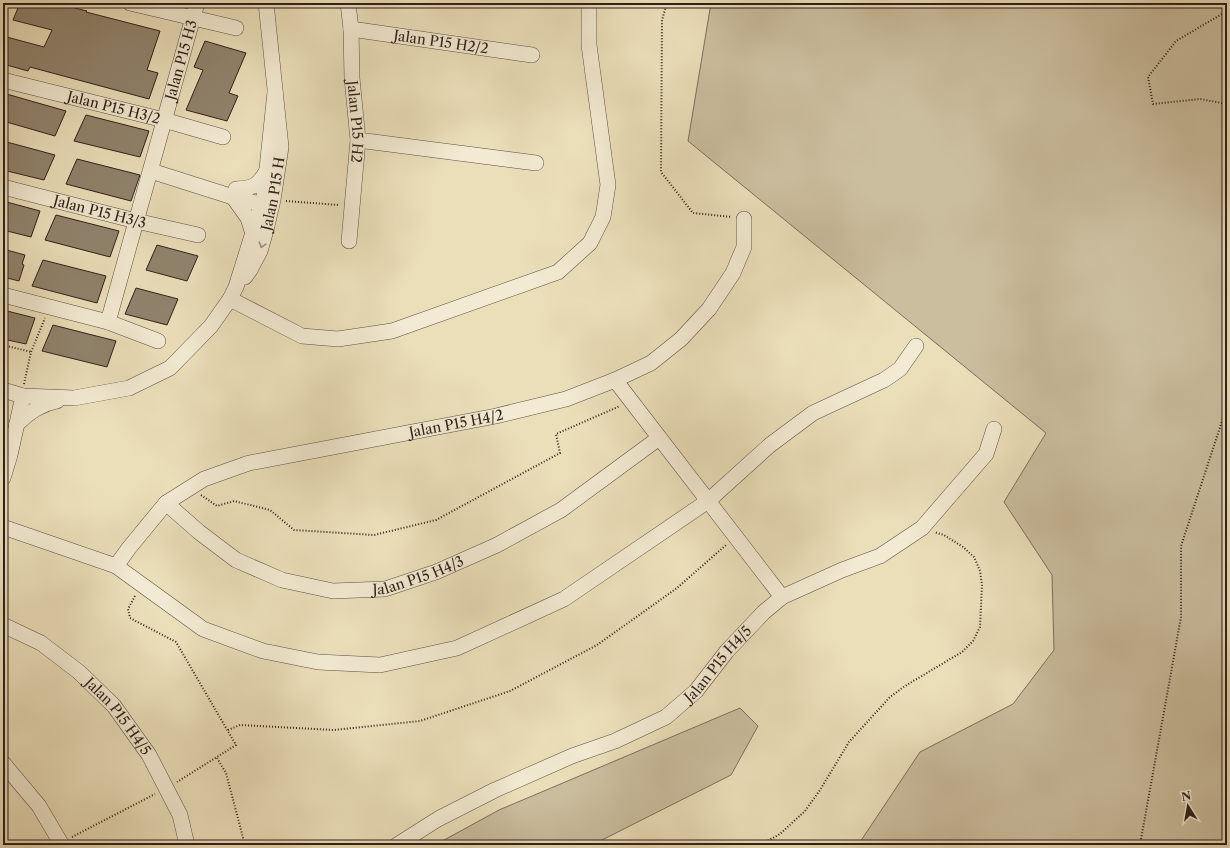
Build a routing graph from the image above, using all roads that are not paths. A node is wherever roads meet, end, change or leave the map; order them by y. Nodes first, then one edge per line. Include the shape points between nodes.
1 (130, 3) edge
2 (197, 3) edge
3 (266, 3) edge
4 (348, 3) edge
5 (589, 3) edge
6 (193, 18) junction
7 (236, 28) dead end
8 (351, 29) junction
9 (532, 55) dead end
10 (3, 80) edge
11 (275, 92) junction
12 (164, 120) junction
13 (223, 137) dead end
14 (358, 140) junction
15 (536, 163) dead end
16 (152, 167) junction
17 (266, 172) junction
18 (3, 186) edge
19 (234, 193) junction
20 (268, 202) junction
21 (744, 219) road end
22 (136, 221) junction
23 (253, 234) junction
24 (198, 235) dead end
25 (349, 241) dead end
26 (233, 293) junction
27 (3, 295) edge
28 (108, 322) junction
29 (158, 342) dead end
30 (916, 346) dead end
31 (3, 380) edge
32 (615, 380) junction
33 (129, 388) junction
34 (3, 390) edge
35 (23, 391) junction
36 (3, 396) edge
37 (74, 398) junction
38 (16, 426) junction
39 (994, 429) dead end
40 (659, 438) junction
41 (3, 478) edge
42 (708, 501) junction
43 (166, 503) junction
44 (3, 527) edge
45 (116, 566) junction
46 (782, 597) junction
47 (3, 625) edge
48 (3, 763) edge
49 (62, 844) edge
50 (187, 845) edge
51 (397, 845) edge

1 - 6 street
2 - 6 street, Jalan P15 H3
3 - 11 street, Jalan P15 H
4 - 8 street, Jalan P15 H2
5 - 26 street via 589,45 608,185 603,218 590,243 558,272 392,331 338,339 302,336
6 - 7 street
6 - 12 street, Jalan P15 H3
8 - 9 street, Jalan P15 H2/2
8 - 14 street, Jalan P15 H2 via 352,78
10 - 12 street, Jalan P15 H3/2
11 - 17 street, Jalan P15 H
11 - 20 street, Jalan P15 H via 281,147
12 - 13 street, Jalan P15 H3/2
12 - 16 street, Jalan P15 H3
14 - 15 street
14 - 25 street, Jalan P15 H2
16 - 19 street
16 - 22 street, Jalan P15 H3
17 - 19 street via 258,184
17 - 20 street, Jalan P15 H
18 - 22 street, Jalan P15 H3/3
19 - 20 street
19 - 23 street via 248,218
20 - 23 street, Jalan P15 H
20 -> 26 street, Jalan P15 H via 260,251
21 - 32 street, Jalan P15 H4/2 via 744,247 733,273 709,309 681,339 651,363
22 - 24 street, Jalan P15 H3/3
22 - 28 street, Jalan P15 H3
23 - 26 street, Jalan P15 H
26 - 33 street, Jalan P15 H via 211,326 170,368
27 - 28 street
28 - 29 street
30 - 42 street via 900,370 813,413 770,445
31 - 35 street
32 - 40 street
32 - 43 street, Jalan P15 H4/2 via 566,399 496,416 249,463 204,479
33 - 35 street, Jalan P15 H via 73,392
33 - 37 street, Jalan P15 H
34 - 35 street, Jalan P15 H
35 - 37 street, Jalan P15 H
35 - 38 street
36 - 38 street via 8,402
37 - 38 street via 45,404 30,412
38 - 41 street
39 - 46 street, Jalan P15 H4/5 via 986,454 922,528 880,556
40 - 42 street
40 - 43 street, Jalan P15 H4/3 via 561,510 503,542 436,572 385,589 333,591 282,580 236,560
42 - 45 street via 564,599 457,648 380,665 318,662 263,651 203,629
42 - 46 street
43 - 45 street, Jalan P15 H4/2
44 - 45 street
46 - 51 street, Jalan P15 H4/5 via 732,646 696,691 666,717 616,741 572,756 495,790 438,819
47 - 50 street, Jalan P15 H4/5 via 41,643 79,672 114,706 149,755 180,815
48 - 49 street via 39,806

